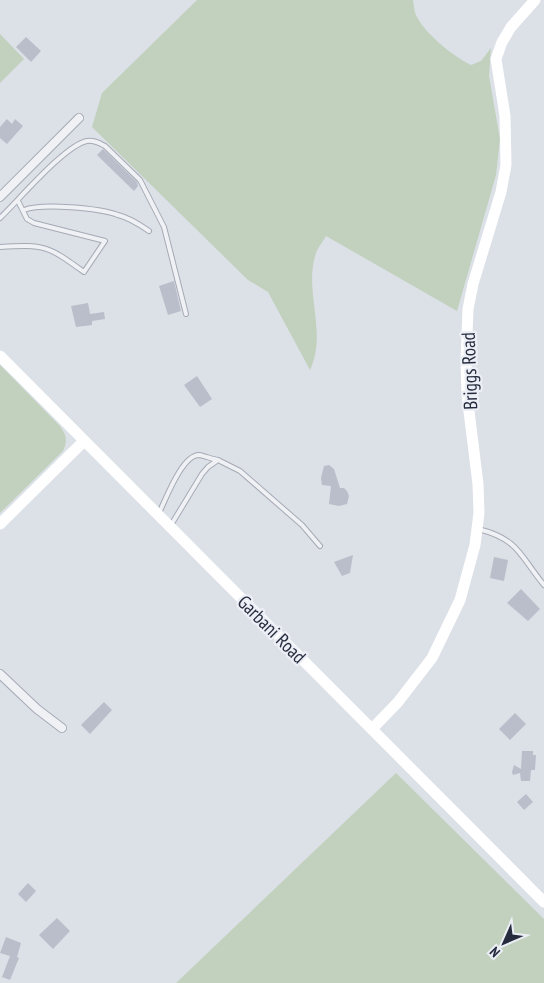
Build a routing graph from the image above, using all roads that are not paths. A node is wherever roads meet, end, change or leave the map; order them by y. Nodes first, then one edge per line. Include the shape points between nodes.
1 (535, 0) edge
2 (79, 118) dead end
3 (0, 197) edge
4 (18, 201) junction
5 (24, 210) junction
6 (0, 218) edge
7 (149, 231) dead end
8 (0, 247) edge
9 (186, 314) dead end
10 (0, 356) edge
11 (84, 441) junction
12 (218, 460) junction
13 (158, 515) junction
14 (0, 524) edge
15 (170, 527) junction
16 (477, 529) junction
17 (320, 546) dead end
18 (544, 585) edge
19 (0, 674) edge
20 (62, 728) dead end
21 (372, 729) junction
22 (544, 902) edge

1 - 16 street, Briggs Road via 511,27 496,59 505,116 506,165 468,309 466,378 478,484
2 - 3 street
4 - 5 lane
4 - 6 lane
4 - 9 lane via 77,145 87,141 105,146 140,180 164,227
5 - 7 lane via 48,206 115,214
5 - 8 lane via 27,219 34,223 105,241 84,272 54,250 38,245
10 - 11 street, Garbani Road
11 - 13 street, Garbani Road
11 - 14 street
12 - 13 lane via 199,455 188,459
12 - 15 lane via 202,474
12 - 17 lane via 240,471 302,525
13 - 15 street, Garbani Road
15 - 21 street, Garbani Road
16 - 18 lane via 501,536 513,545 524,555
16 - 21 street, Briggs Road via 467,574 448,629 432,658
19 - 20 street
21 - 22 street, Garbani Road

